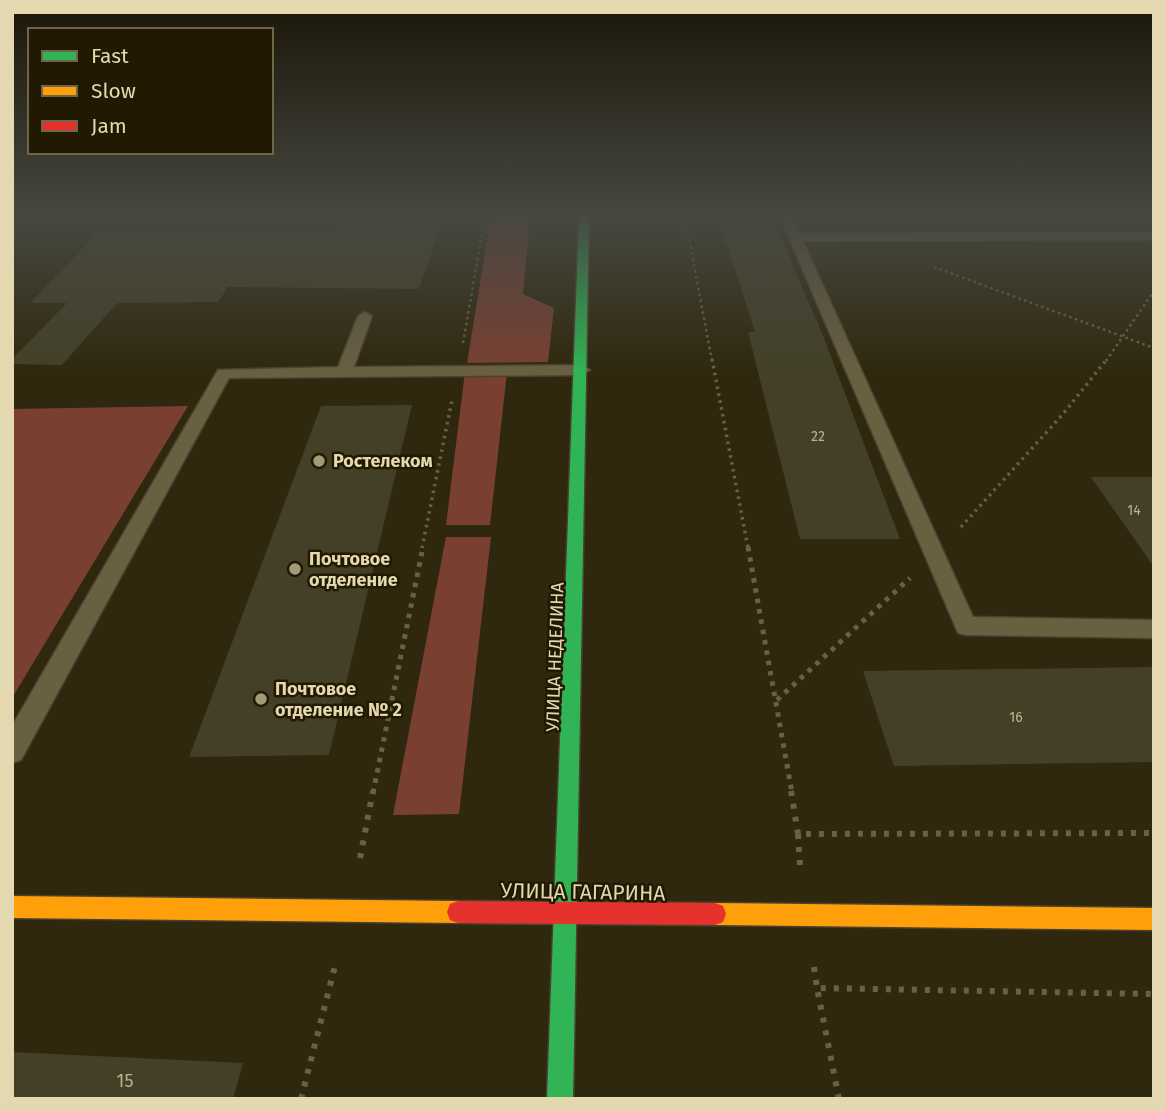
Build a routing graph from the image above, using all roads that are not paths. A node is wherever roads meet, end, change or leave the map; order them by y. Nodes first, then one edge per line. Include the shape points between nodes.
1 (583, 269) edge
2 (809, 269) edge
3 (365, 316) dead end
4 (582, 370) junction
5 (345, 371) junction
6 (1154, 629) edge
7 (12, 751) edge
8 (12, 907) edge
9 (567, 913) junction
10 (1154, 919) edge
11 (560, 1099) edge

1 - 4 street, УЛИЦА НЕДЕЛИНА
2 - 6 lane via 966,626
3 - 5 lane
4 - 5 lane
4 - 9 street, УЛИЦА НЕДЕЛИНА
5 - 7 lane via 224,373
8 - 9 street, УЛИЦА ГАГАРИНА
9 - 10 street, УЛИЦА ГАГАРИНА
9 - 11 street, УЛИЦА НЕДЕЛИНА

